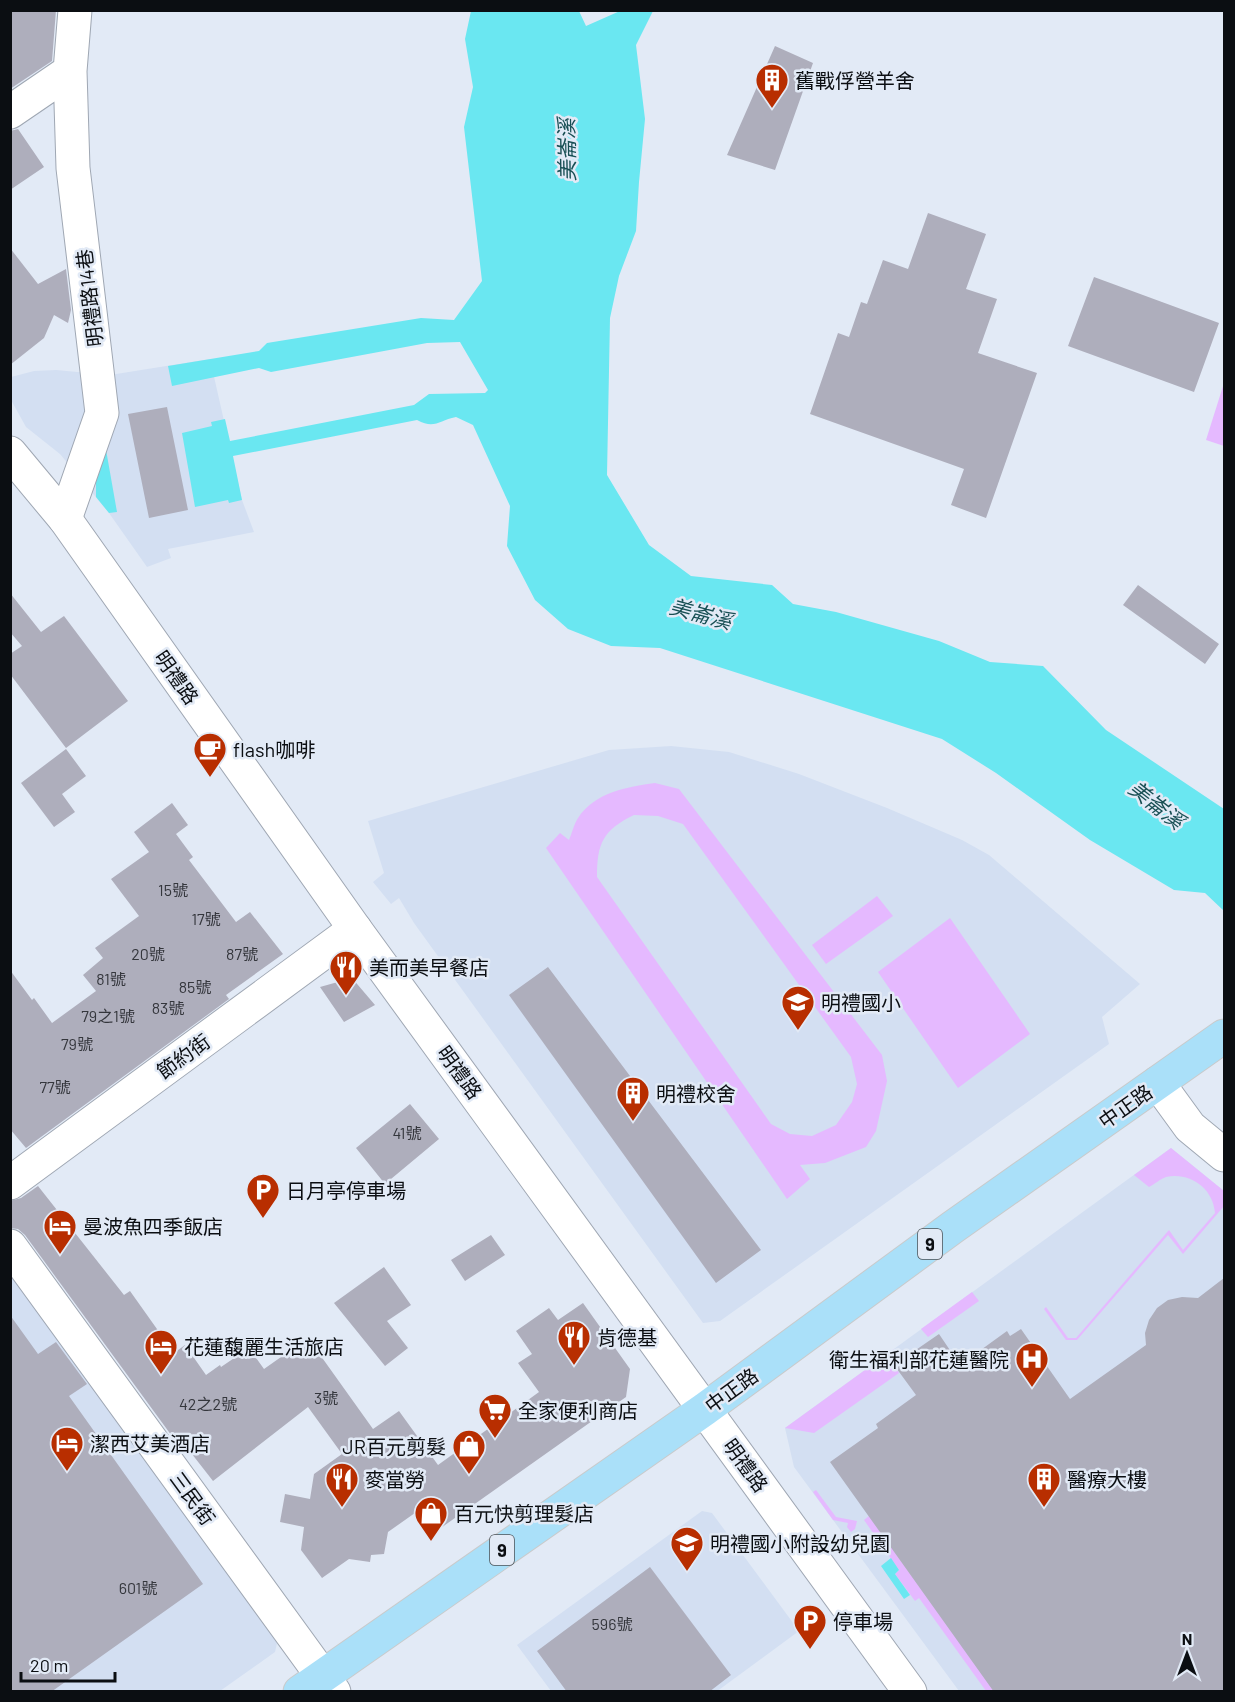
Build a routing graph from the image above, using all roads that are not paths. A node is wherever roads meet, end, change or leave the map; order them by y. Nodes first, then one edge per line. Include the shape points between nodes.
1 (75, 10) edge
2 (69, 71) junction
3 (10, 112) edge
4 (13, 462) edge
5 (65, 519) junction
6 (355, 929) junction
7 (1224, 1036) edge
8 (1158, 1083) junction
9 (1224, 1155) edge
10 (10, 1183) edge
11 (10, 1246) edge
12 (705, 1409) junction
13 (319, 1686) edge
14 (910, 1692) edge

1 - 2 street, 明禮路14巷
2 - 3 street
2 - 5 street, 明禮路14巷 via 73,168 102,413
4 - 5 street, 明禮路
5 - 6 street, 明禮路
6 - 10 street, 節約街
6 - 12 street, 明禮路
7 - 8 main road, 9
8 - 9 street via 1190,1127
8 - 12 main road, 中正路 / 9
11 - 13 street, 三民街
12 - 13 main road, 中正路 / 9
12 - 14 street, 明禮路

